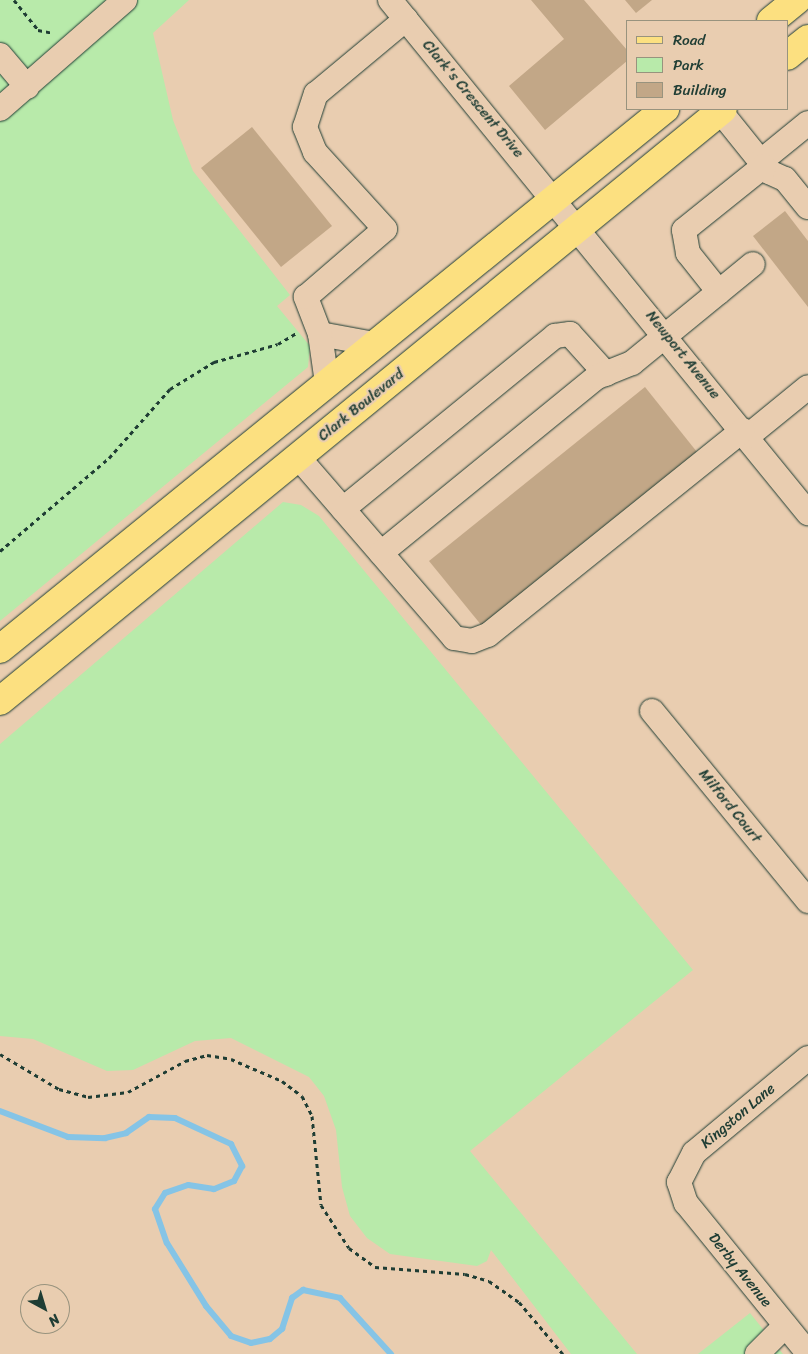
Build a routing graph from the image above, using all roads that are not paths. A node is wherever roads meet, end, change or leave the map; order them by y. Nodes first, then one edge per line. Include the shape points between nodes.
1 (125, 0) edge
2 (390, 0) edge
3 (797, 0) edge
4 (406, 19) junction
5 (772, 20) edge
6 (808, 39) edge
7 (0, 55) edge
8 (788, 55) edge
9 (27, 87) junction
10 (0, 109) edge
11 (664, 110) edge
12 (721, 110) edge
13 (806, 128) edge
14 (762, 164) junction
15 (556, 198) junction
16 (808, 207) edge
17 (579, 226) junction
18 (753, 264) dead end
19 (719, 292) junction
20 (320, 334) junction
21 (667, 335) junction
22 (374, 344) junction
23 (606, 374) junction
24 (327, 383) junction
25 (808, 387) edge
26 (745, 433) junction
27 (298, 457) junction
28 (343, 509) junction
29 (808, 513) edge
30 (381, 553) junction
31 (0, 649) edge
32 (0, 701) edge
33 (652, 711) dead end
34 (808, 901) edge
35 (808, 1058) edge
36 (679, 1182) joint
37 (785, 1326) junction
38 (808, 1353) edge
39 (757, 1354) edge

1 - 9 street
2 - 4 street, Clark's Crescent Drive
3 - 5 main road
4 - 15 street, Clark's Crescent Drive
4 - 20 street via 316,94 304,127 315,152 385,229 306,297
6 - 8 main road
7 - 9 street
9 - 10 street
11 - 15 main road
12 - 14 street
12 - 17 main road, Clark Boulevard
13 - 14 street
14 - 16 street via 785,179
14 - 19 street via 684,230 688,253
15 - 17 street, Newport Avenue
15 - 22 main road
17 - 21 street, Newport Avenue
17 - 27 main road, Clark Boulevard
18 - 19 street
19 - 21 street
20 - 22 street
20 - 24 street
21 - 23 street via 632,363
21 - 26 street, Newport Avenue
22 - 24 main road
23 - 28 street via 570,334 555,336
23 - 30 street
24 - 31 main road
25 - 26 street
26 - 29 street, Newport Avenue
26 - 30 street via 488,635 472,641 454,638
27 - 28 street
27 - 32 main road, Clark Boulevard
28 - 30 street
33 - 34 street, Milford Court
35 - 36 street, Kingston Lane via 694,1153
36 - 37 street, Derby Avenue via 686,1203
37 - 38 street, Derby Avenue
37 - 39 street

